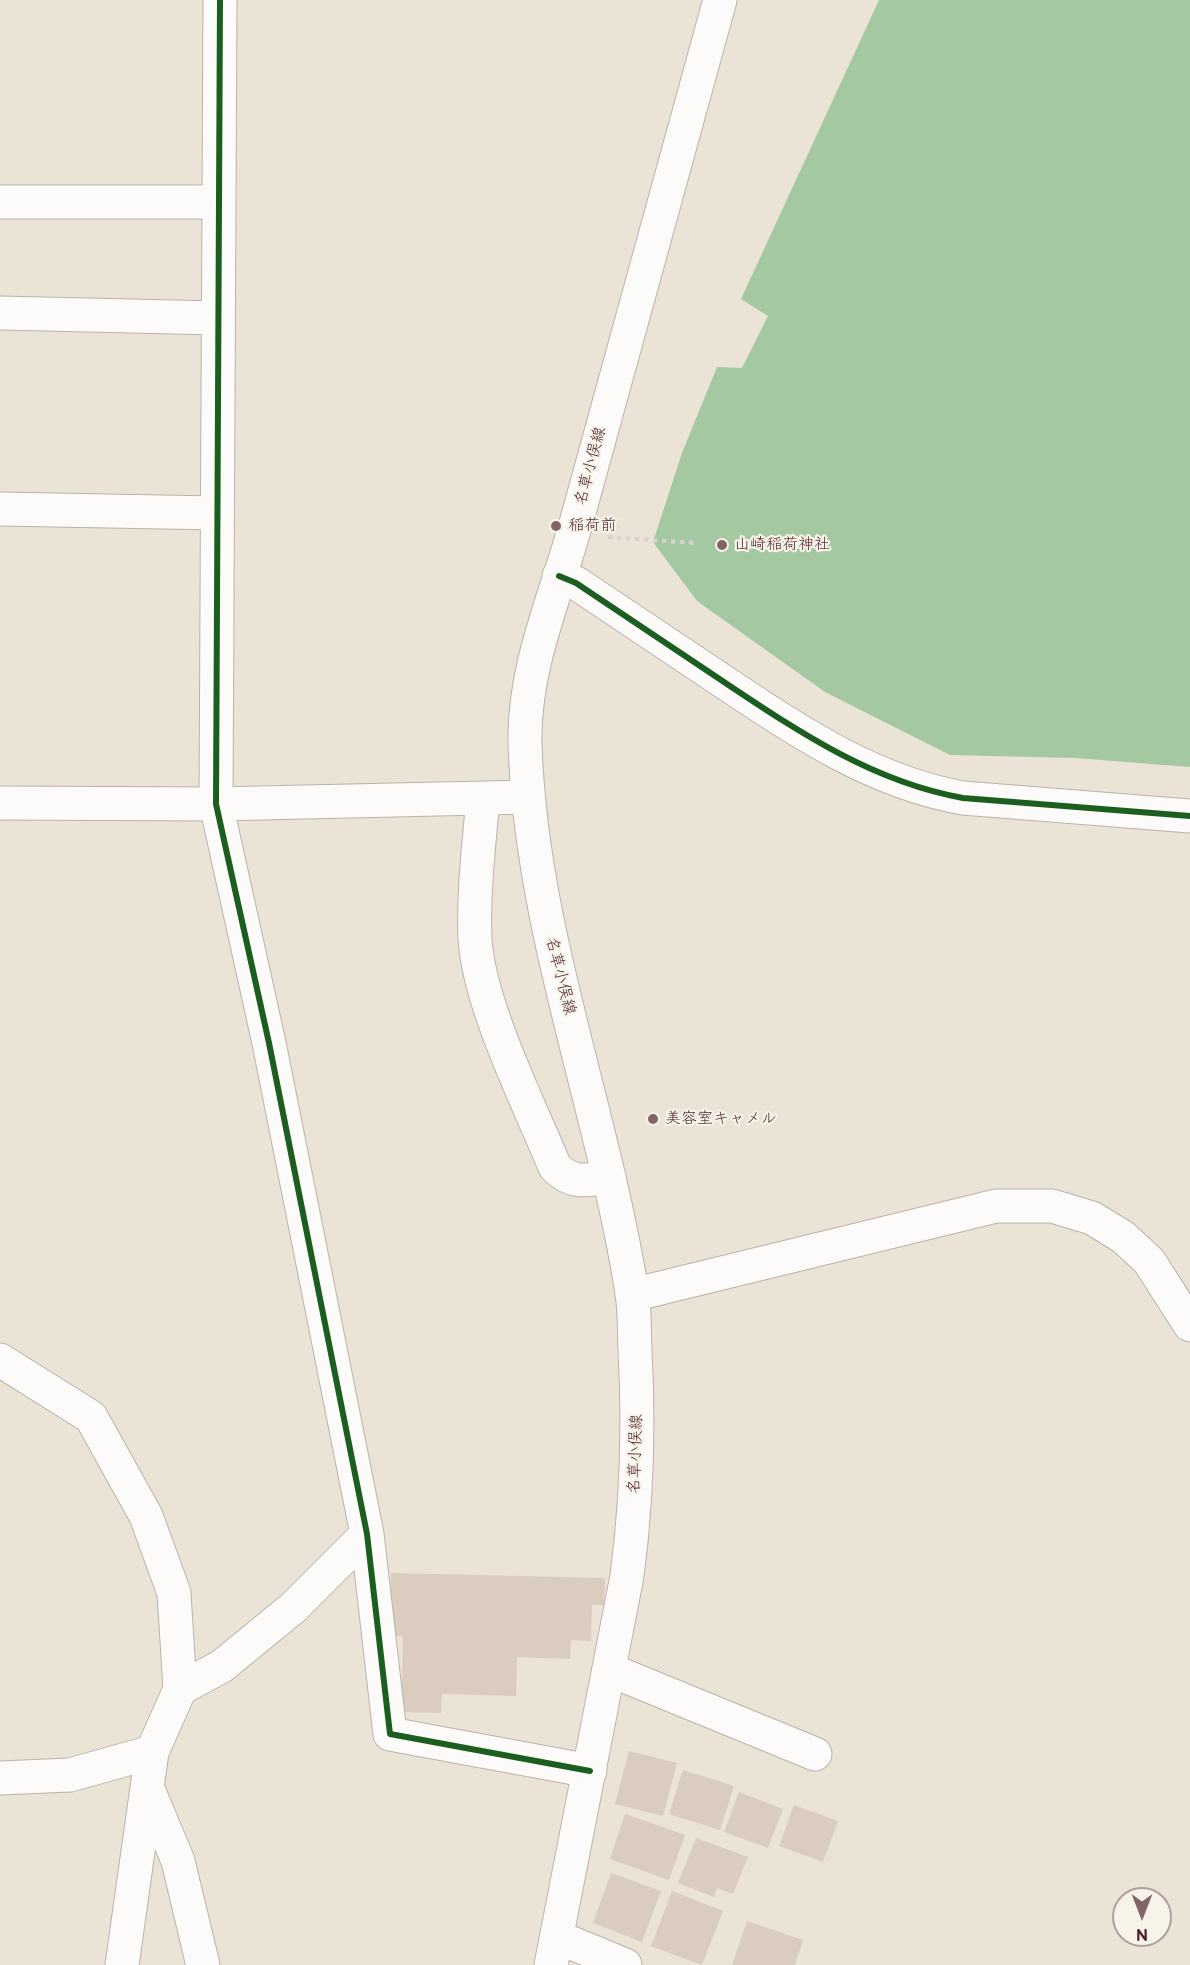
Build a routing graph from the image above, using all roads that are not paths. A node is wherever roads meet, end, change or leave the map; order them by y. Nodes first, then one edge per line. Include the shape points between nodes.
1 (220, 0) edge
2 (720, 0) edge
3 (0, 202) edge
4 (219, 202) junction
5 (0, 313) edge
6 (218, 318) junction
7 (0, 509) edge
8 (217, 513) junction
9 (559, 576) junction
10 (528, 797) junction
11 (483, 798) junction
12 (0, 803) edge
13 (216, 804) junction
14 (1190, 816) edge
15 (609, 1177) junction
16 (632, 1295) junction
17 (1190, 1324) edge
18 (0, 1360) edge
19 (367, 1534) junction
20 (610, 1670) junction
21 (180, 1689) junction
22 (152, 1752) junction
23 (815, 1754) dead end
24 (590, 1772) junction
25 (0, 1778) edge
26 (147, 1786) junction
27 (554, 1951) edge
28 (123, 1965) edge
29 (203, 1965) edge
30 (625, 1965) edge

1 - 4 street
2 - 9 street, 名草小俣線
3 - 4 street
4 - 6 street
5 - 6 street
6 - 8 street
7 - 8 street
8 - 13 street
9 - 10 street, 名草小俣線 via 528,686
9 - 14 street via 812,741 885,776 963,798
10 - 11 street
10 - 15 street, 名草小俣線 via 554,956
11 - 13 street
11 - 15 street via 475,941 485,990 555,1167 566,1178 581,1181
12 - 13 street
13 - 19 street via 269,1043
15 - 16 street, 名草小俣線
16 - 17 street via 996,1206 1052,1206 1092,1218 1123,1238 1149,1261
16 - 20 street, 名草小俣線 via 638,1401 634,1519
18 - 21 street via 91,1417 141,1506 174,1593
19 - 21 street via 294,1607 222,1666
19 - 24 street via 390,1734
20 - 23 street
20 - 24 street, 名草小俣線
21 - 22 street
22 - 25 street via 70,1775
22 - 26 street
24 - 27 street, 名草小俣線
26 - 28 street
26 - 29 street via 178,1861
27 - 30 street

